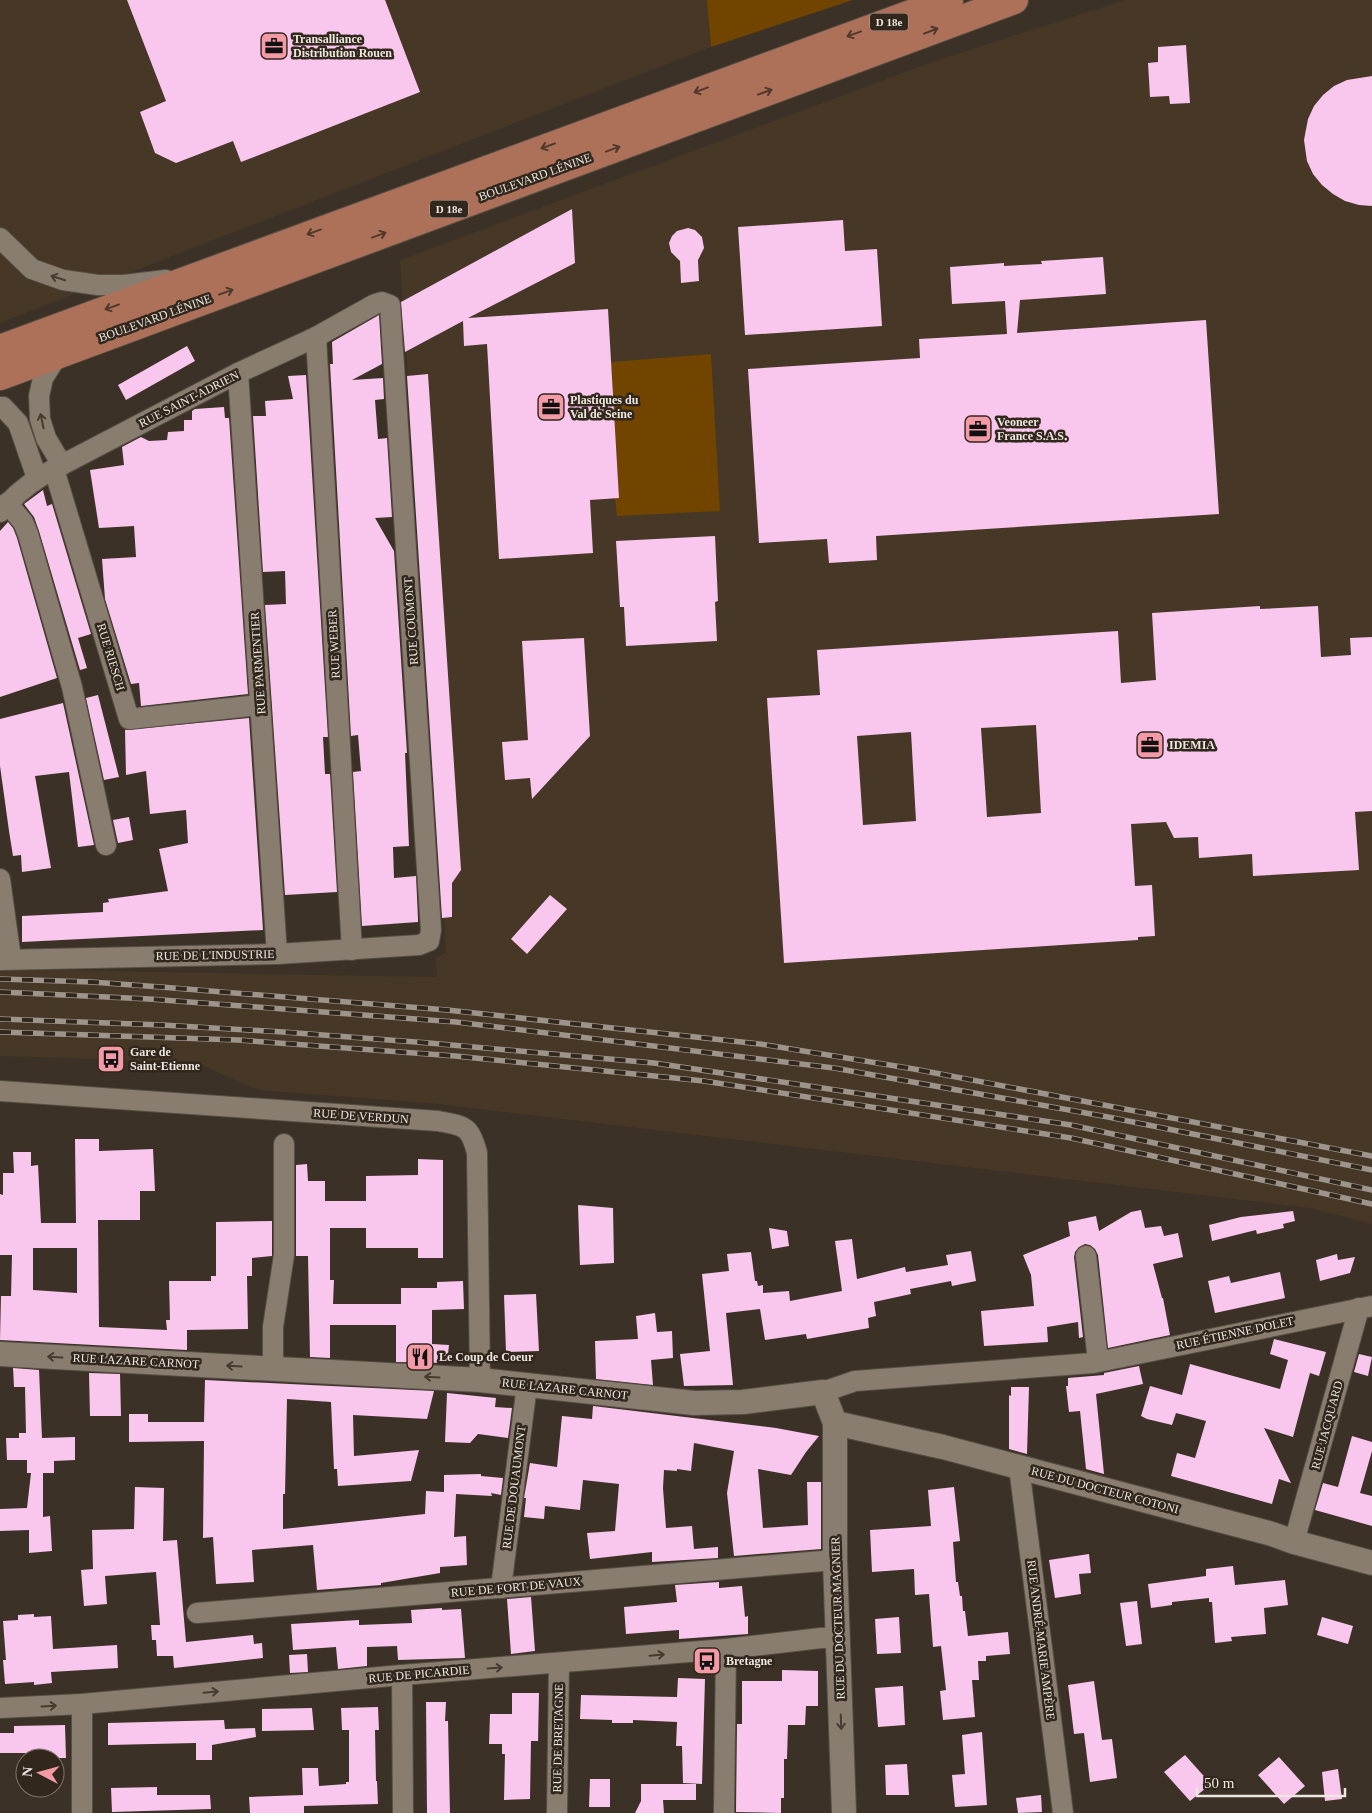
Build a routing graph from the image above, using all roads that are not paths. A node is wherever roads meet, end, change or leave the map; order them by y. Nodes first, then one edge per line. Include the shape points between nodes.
1 (949, 0) edge
2 (1014, 0) edge
3 (0, 238) edge
4 (193, 277) junction
5 (387, 302) joint
6 (316, 337) junction
7 (0, 349) edge
8 (59, 353) junction
9 (238, 373) junction
10 (0, 376) edge
11 (0, 407) edge
12 (51, 471) junction
13 (4, 508) edge
14 (260, 705) junction
15 (106, 845) dead end
16 (0, 879) edge
17 (429, 941) joint
18 (352, 950) junction
19 (277, 954) junction
20 (5, 960) edge
21 (0, 1092) edge
22 (284, 1144) dead end
23 (1086, 1256) dead end
24 (1366, 1307) edge
25 (0, 1354) edge
26 (1098, 1362) junction
27 (273, 1368) junction
28 (480, 1380) junction
29 (527, 1385) junction
30 (823, 1392) junction
31 (835, 1423) junction
32 (1019, 1467) junction
33 (1294, 1542) junction
34 (835, 1560) junction
35 (1372, 1563) edge
36 (501, 1588) junction
37 (197, 1613) dead end
38 (838, 1638) junction
39 (726, 1650) junction
40 (559, 1664) junction
41 (402, 1675) junction
42 (82, 1704) junction
43 (0, 1708) edge
44 (82, 1813) edge
45 (402, 1813) edge
46 (557, 1813) edge
47 (724, 1813) edge
48 (844, 1813) edge
49 (1063, 1813) edge

1 -> 4 main road, BOULEVARD LÉNINE / D 18e
8 -> 2 main road, BOULEVARD LÉNINE / D 18e
4 -> 3 street via 124,285 63,280 32,269
4 -> 7 main road, BOULEVARD LÉNINE / D 18e
5 - 6 street, RUE SAINT-ADRIEN via 375,304
5 - 17 street, RUE COUMONT via 391,310 431,930
6 - 9 street, RUE SAINT-ADRIEN
6 - 18 street, RUE WEBER
8 - 10 main road, BOULEVARD LÉNINE / D 18e
12 -> 8 street via 40,419 39,396 43,378
9 - 12 street, RUE SAINT-ADRIEN
9 - 14 street, RUE PARMENTIER
11 - 12 street via 18,423
12 - 13 street, RUE SAINT-ADRIEN
12 - 14 street, RUE RIESCH via 129,718
13 - 15 street via 23,522 31,544 72,688
14 - 19 street, RUE PARMENTIER
16 - 20 street
17 - 18 street, RUE DE L'INDUSTRIE via 419,945
18 - 19 street, RUE DE L'INDUSTRIE
19 - 20 street, RUE DE L'INDUSTRIE
21 - 28 street, RUE DE VERDUN via 428,1120 463,1126 473,1137 477,1153
22 - 27 street via 284,1255 273,1327
23 - 26 street
24 - 26 street, RUE ÉTIENNE DOLET
24 - 33 street, RUE JACQUARD
27 -> 25 street, RUE LAZARE CARNOT
26 - 30 street, RUE ÉTIENNE DOLET via 855,1381
28 -> 27 street, RUE LAZARE CARNOT
28 - 29 street, RUE LAZARE CARNOT
29 - 30 street, RUE LAZARE CARNOT via 694,1403 743,1402
29 - 36 street, RUE DE DOUAUMONT
30 - 31 street
31 - 32 street, RUE DU DOCTEUR COTONI
31 - 34 street, RUE DU DOCTEUR MAGNIER
32 - 33 street, RUE DU DOCTEUR COTONI
32 - 49 street, RUE ANDRÉ-MARIE AMPÈRE
33 - 35 street, RUE DU DOCTEUR COTONI
34 - 36 street, RUE DE FORT DE VAUX
34 - 38 street, RUE DU DOCTEUR MAGNIER
36 - 37 street, RUE DE FORT DE VAUX
38 - 39 street, RUE DE PICARDIE
38 -> 48 street, RUE DU DOCTEUR MAGNIER
40 -> 39 street, RUE DE PICARDIE
39 - 47 street
41 -> 40 street, RUE DE PICARDIE
40 - 46 street, RUE DE BRETAGNE
42 -> 41 street, RUE DE PICARDIE
41 - 45 street
43 -> 42 street, RUE DE PICARDIE
42 - 44 street

